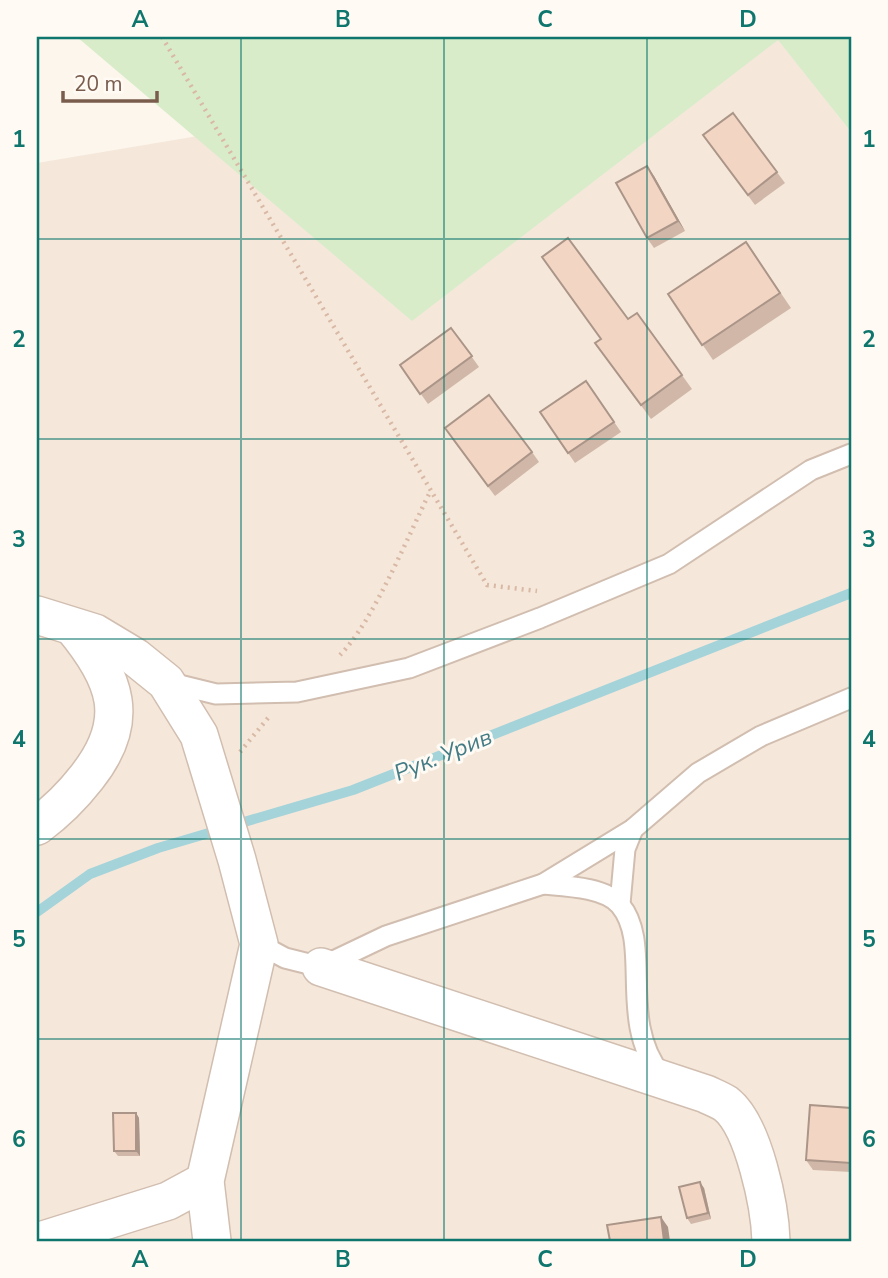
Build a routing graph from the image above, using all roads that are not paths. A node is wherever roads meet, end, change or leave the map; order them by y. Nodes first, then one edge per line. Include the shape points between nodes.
1 (851, 454) edge
2 (53, 619) edge
3 (166, 682) junction
4 (851, 698) edge
5 (37, 826) edge
6 (634, 829) junction
7 (543, 884) junction
8 (620, 904) junction
9 (259, 944) junction
10 (321, 967) junction
11 (667, 1081) junction
12 (205, 1181) junction
13 (40, 1241) edge
14 (212, 1241) edge
15 (772, 1241) edge

1 - 3 lane via 811,470 669,564 409,667 297,692 216,694
2 - 3 street via 94,634 135,657
2 - 5 street via 89,648 108,681 116,717 103,757 75,792
3 - 9 street via 199,734
4 - 6 lane via 761,736 698,774
6 - 7 lane
6 - 8 lane via 625,849
7 - 8 lane via 589,889
7 - 10 lane via 386,936
8 - 11 lane via 635,938 638,1024 650,1062
9 - 10 lane via 285,958
9 - 12 street
10 - 11 street
11 - 15 street via 726,1104 740,1121 757,1162
12 - 13 street via 168,1201
12 - 14 street

